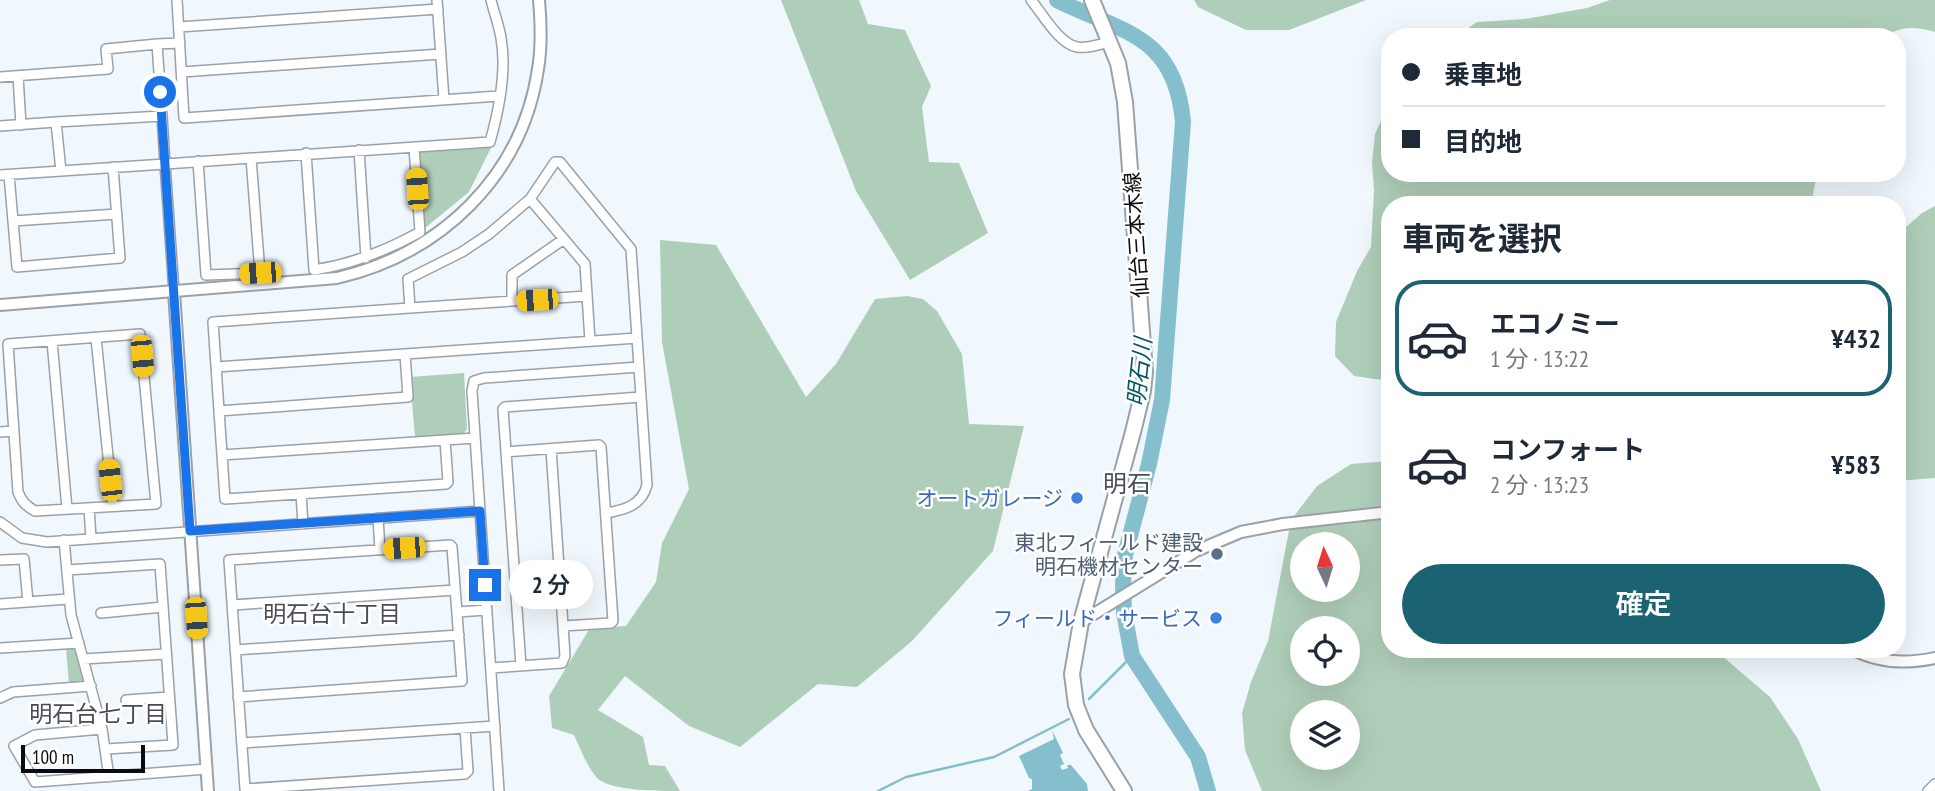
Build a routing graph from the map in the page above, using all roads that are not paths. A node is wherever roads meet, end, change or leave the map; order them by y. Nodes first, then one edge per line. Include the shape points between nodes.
1 (177, 0) edge
2 (491, 0) edge
3 (539, 0) edge
4 (1031, 0) edge
5 (1093, 4) edge
6 (438, 5) edge
7 (179, 27) junction
8 (1108, 37) junction
9 (180, 43) junction
10 (157, 44) junction
11 (441, 54) junction
12 (181, 72) junction
13 (18, 76) junction
14 (0, 77) edge
15 (499, 96) junction
16 (444, 100) junction
17 (162, 116) junction
18 (56, 122) junction
19 (22, 125) junction
20 (0, 126) edge
21 (414, 146) junction
22 (359, 150) junction
23 (306, 153) junction
24 (251, 158) junction
25 (198, 161) junction
26 (164, 164) junction
27 (113, 167) junction
28 (61, 171) junction
29 (5, 175) edge
30 (530, 199) junction
31 (117, 214) junction
32 (13, 221) junction
33 (564, 239) junction
34 (366, 258) junction
35 (174, 292) junction
36 (587, 296) junction
37 (512, 301) junction
38 (0, 305) edge
39 (410, 308) junction
40 (96, 338) junction
41 (637, 338) junction
42 (52, 341) junction
43 (590, 341) junction
44 (405, 354) junction
45 (216, 366) junction
46 (639, 368) junction
47 (641, 397) junction
48 (219, 411) junction
49 (13, 431) junction
50 (0, 432) edge
51 (475, 438) junction
52 (445, 440) junction
53 (551, 449) junction
54 (506, 452) junction
55 (222, 455) junction
56 (301, 494) junction
57 (113, 506) junction
58 (89, 508) junction
59 (67, 509) junction
60 (480, 511) junction
61 (606, 513) junction
62 (1381, 513) edge
63 (378, 518) junction
64 (0, 522) edge
65 (303, 524) junction
66 (190, 531) junction
67 (91, 538) junction
68 (64, 540) junction
69 (380, 550) junction
70 (0, 561) edge
71 (67, 570) junction
72 (455, 590) junction
73 (68, 599) junction
74 (28, 602) junction
75 (0, 604) edge
76 (232, 605) junction
77 (163, 607) junction
78 (487, 610) junction
79 (457, 612) junction
80 (101, 613) dead end
81 (1081, 622) junction
82 (564, 626) junction
83 (459, 635) junction
84 (79, 643) junction
85 (0, 648) edge
86 (235, 650) junction
87 (166, 654) junction
88 (1873, 658) edge
89 (1935, 658) edge
90 (83, 659) junction
91 (521, 666) junction
92 (491, 668) junction
93 (91, 686) junction
94 (169, 697) junction
95 (238, 697) junction
96 (0, 698) edge
97 (126, 701) dead end
98 (495, 726) junction
99 (465, 728) junction
100 (102, 729) junction
101 (242, 743) junction
102 (106, 750) junction
103 (207, 769) junction
104 (109, 777) junction
105 (1935, 784) edge
106 (208, 791) edge
107 (499, 791) edge
108 (1124, 791) edge
109 (1928, 791) edge

1 - 7 street
2 - 15 street via 502,40
3 - 35 street via 538,71 524,121 485,189 447,228 379,267 337,278
4 - 8 street via 1070,45 1083,47
5 - 8 main road, 仙台三本木線
6 - 7 street
6 - 11 street
7 - 9 street
8 - 81 main road, 仙台三本木線 via 1125,102 1145,372
9 - 10 street
9 - 12 street
10 - 13 street via 106,48 108,69
10 - 17 street
11 - 12 street
11 - 16 street
12 - 16 street via 184,117
13 - 14 street
13 - 19 street
15 - 16 street
15 - 21 street via 490,142
17 - 18 street
17 - 26 street
18 - 19 street
18 - 28 street
19 - 20 street
21 - 22 street
21 - 34 street via 420,232
22 - 23 street
22 - 34 street
23 - 24 street
23 - 34 street via 314,270
24 - 25 street
24 - 25 street via 260,273 206,275
25 - 26 street
26 - 27 street
26 - 35 street
27 - 28 street
27 - 31 street
28 - 29 street
29 - 32 street
30 - 33 street
30 - 39 street via 481,240 408,279
30 - 41 street via 555,162 560,162 629,245
31 - 32 street
31 - 32 street via 120,258 17,267
33 - 36 street via 585,264
33 - 37 street via 512,275
35 - 38 street
35 - 66 street
36 - 37 street
36 - 43 street
37 - 39 street
39 - 45 street via 213,322
40 - 42 street
40 - 57 street
40 - 57 street via 140,334 156,503
41 - 43 street
41 - 46 street
42 - 49 street via 8,344
42 - 59 street
43 - 44 street
44 - 45 street
44 - 48 street via 408,397
45 - 48 street
46 - 47 street
46 - 51 street via 478,379 472,385
47 - 54 street via 505,407
47 - 61 street via 648,485 638,503
48 - 55 street
49 - 50 street
49 - 59 street via 22,501 35,511
51 - 52 street
51 - 60 street
52 - 55 street
52 - 56 street via 446,484
53 - 54 street
53 - 61 street via 601,447
53 - 82 street
54 - 91 street
55 - 56 street via 225,499
56 - 65 street
57 - 58 street
58 - 59 street
58 - 67 street
60 - 63 street
60 - 78 street
61 - 82 street via 613,621
62 - 81 street via 1241,533 1196,551
63 - 65 street
63 - 69 street
64 - 68 street via 31,541
65 - 66 street
66 - 67 street
66 - 103 street
67 - 68 street
68 - 71 street
69 - 72 street via 450,545
69 - 76 street via 229,560
70 - 74 street via 24,559
71 - 73 street
71 - 77 street via 160,564
72 - 76 street
72 - 79 street
73 - 74 street
73 - 84 street
74 - 75 street
76 - 86 street
77 - 80 street
77 - 87 street
78 - 79 street
78 - 92 street
79 - 83 street
81 - 108 main road, 仙台三本木線 via 1072,674 1076,705
82 - 91 street via 562,663
83 - 86 street
83 - 95 street via 462,681
84 - 85 street
84 - 90 street
86 - 95 street
87 - 90 street
87 - 94 street
88 - 89 street via 1892,662
90 - 93 street
91 - 92 street
92 - 98 street
93 - 96 street via 13,691
93 - 100 street
94 - 97 street
94 - 102 street via 173,745
95 - 101 street
98 - 99 street
98 - 107 street
99 - 101 street
99 - 101 street via 465,774 245,789
100 - 102 street
100 - 104 street via 35,735 14,746 35,782
102 - 104 street
103 - 104 street
103 - 106 street
105 - 109 street

